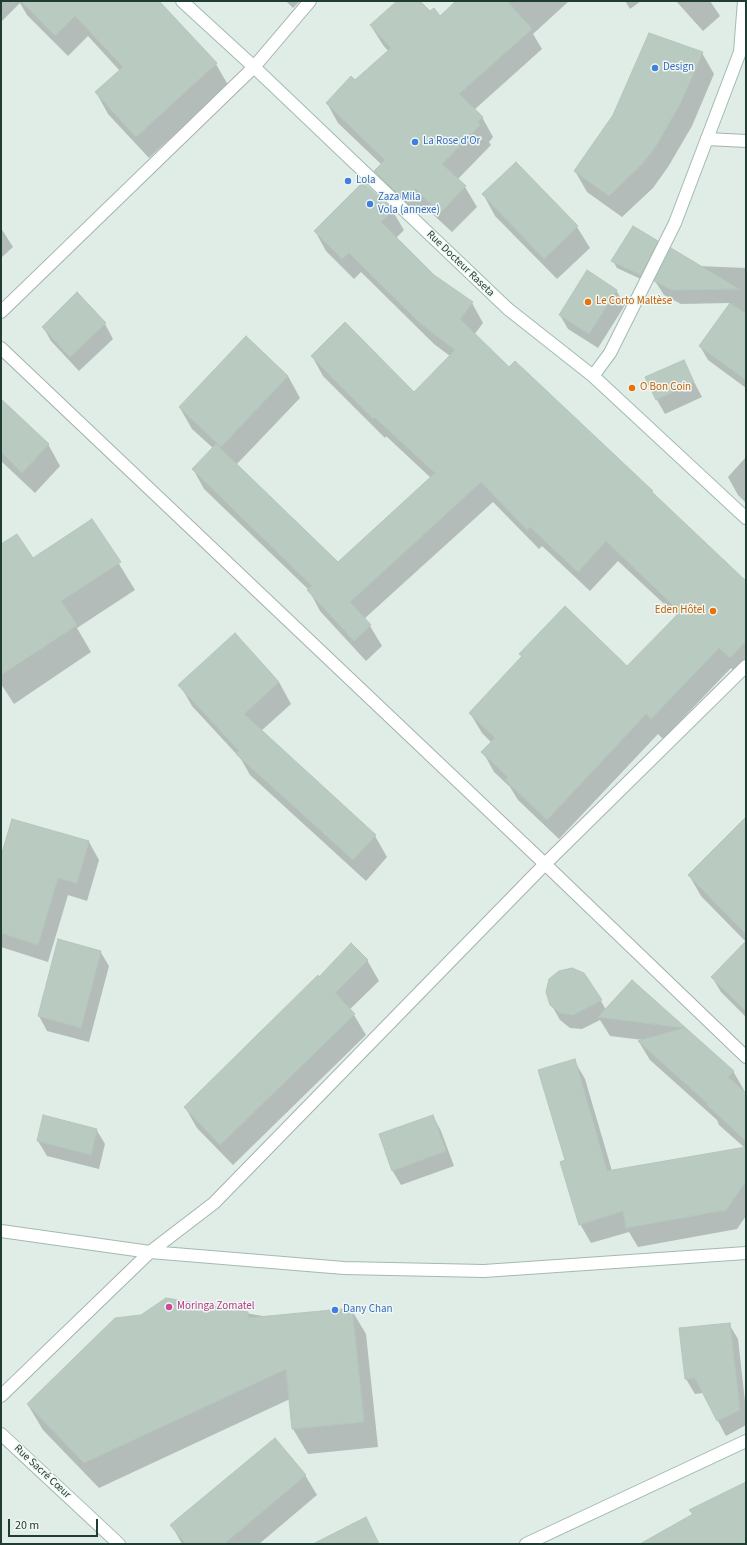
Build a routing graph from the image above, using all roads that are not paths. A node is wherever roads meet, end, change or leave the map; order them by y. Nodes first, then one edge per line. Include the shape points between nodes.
1 (182, 1) edge
2 (310, 1) edge
3 (744, 1) edge
4 (254, 67) junction
5 (707, 138) junction
6 (746, 141) edge
7 (1, 312) edge
8 (1, 348) edge
9 (593, 376) junction
10 (746, 518) edge
11 (746, 666) edge
12 (545, 864) junction
13 (746, 1057) edge
14 (1, 1231) edge
15 (150, 1252) junction
16 (746, 1253) edge
17 (1, 1396) edge
18 (1, 1434) edge
19 (746, 1441) edge
20 (118, 1544) edge
21 (526, 1544) edge

1 - 4 street, Rue Docteur Raseta
2 - 4 street
3 - 5 street via 740,52
4 - 7 street
4 - 9 street, Rue Docteur Raseta via 508,310
5 - 6 street
5 - 9 street via 675,223 610,353
8 - 12 street
9 - 10 street, Rue Docteur Raseta
11 - 12 street
12 - 13 street
12 - 15 street via 214,1203
14 - 15 street
15 - 16 street via 344,1268 484,1271
15 - 17 street
18 - 20 street, Rue Sacré Cœur
19 - 21 street

